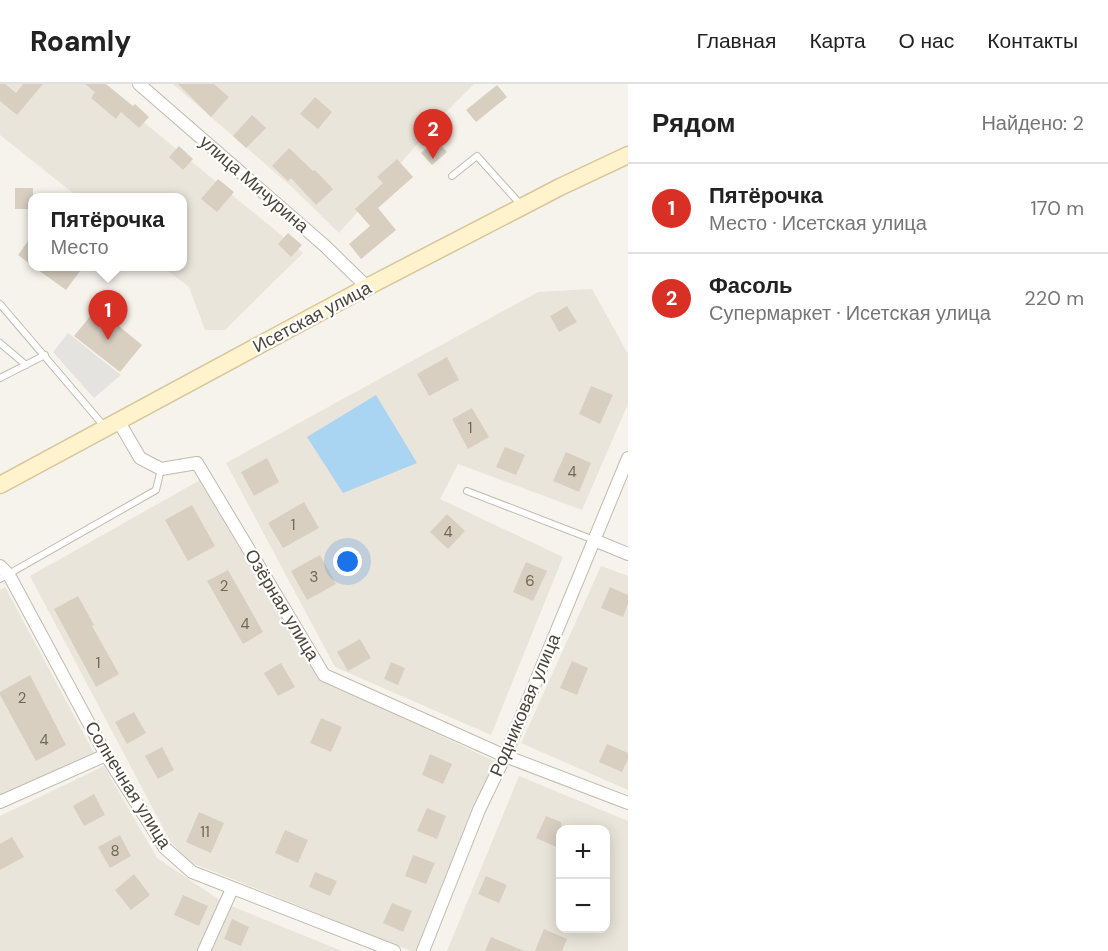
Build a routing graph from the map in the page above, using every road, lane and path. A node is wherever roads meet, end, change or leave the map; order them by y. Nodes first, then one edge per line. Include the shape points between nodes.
1 (139, 84) edge
2 (628, 155) edge
3 (452, 176) dead end
4 (523, 207) junction
5 (366, 287) junction
6 (0, 304) edge
7 (0, 343) edge
8 (45, 355) junction
9 (26, 365) junction
10 (0, 378) edge
11 (113, 425) junction
12 (628, 458) edge
13 (160, 469) junction
14 (0, 485) edge
15 (467, 491) dead end
16 (594, 540) junction
17 (628, 554) edge
18 (3, 573) edge
19 (106, 755) junction
20 (505, 756) junction
21 (0, 802) edge
22 (628, 803) edge
23 (232, 890) junction
24 (204, 951) edge
25 (394, 951) edge
26 (423, 951) edge

1 - 5 street, улица Мичурина via 325,246
2 - 4 main road, Исетская улица
3 - 4 lane via 477,156
4 - 5 main road, Исетская улица
5 - 11 main road, Исетская улица
6 - 8 lane
7 - 9 lane
8 - 9 lane
8 - 11 lane
9 - 10 lane
11 - 13 street via 140,458
11 - 14 main road, Исетская улица
12 - 16 street, Родниковая улица
13 - 18 lane via 156,490
13 - 20 street, Озёрная улица via 197,463 324,675
15 - 16 lane
16 - 17 street
16 - 20 street, Родниковая улица
18 - 19 street, Солнечная улица
19 - 21 street
19 - 23 street, Солнечная улица via 165,848 192,872
20 - 22 street, Озёрная улица
20 - 26 street, Родниковая улица via 479,810
23 - 24 street
23 - 25 street, Солнечная улица

